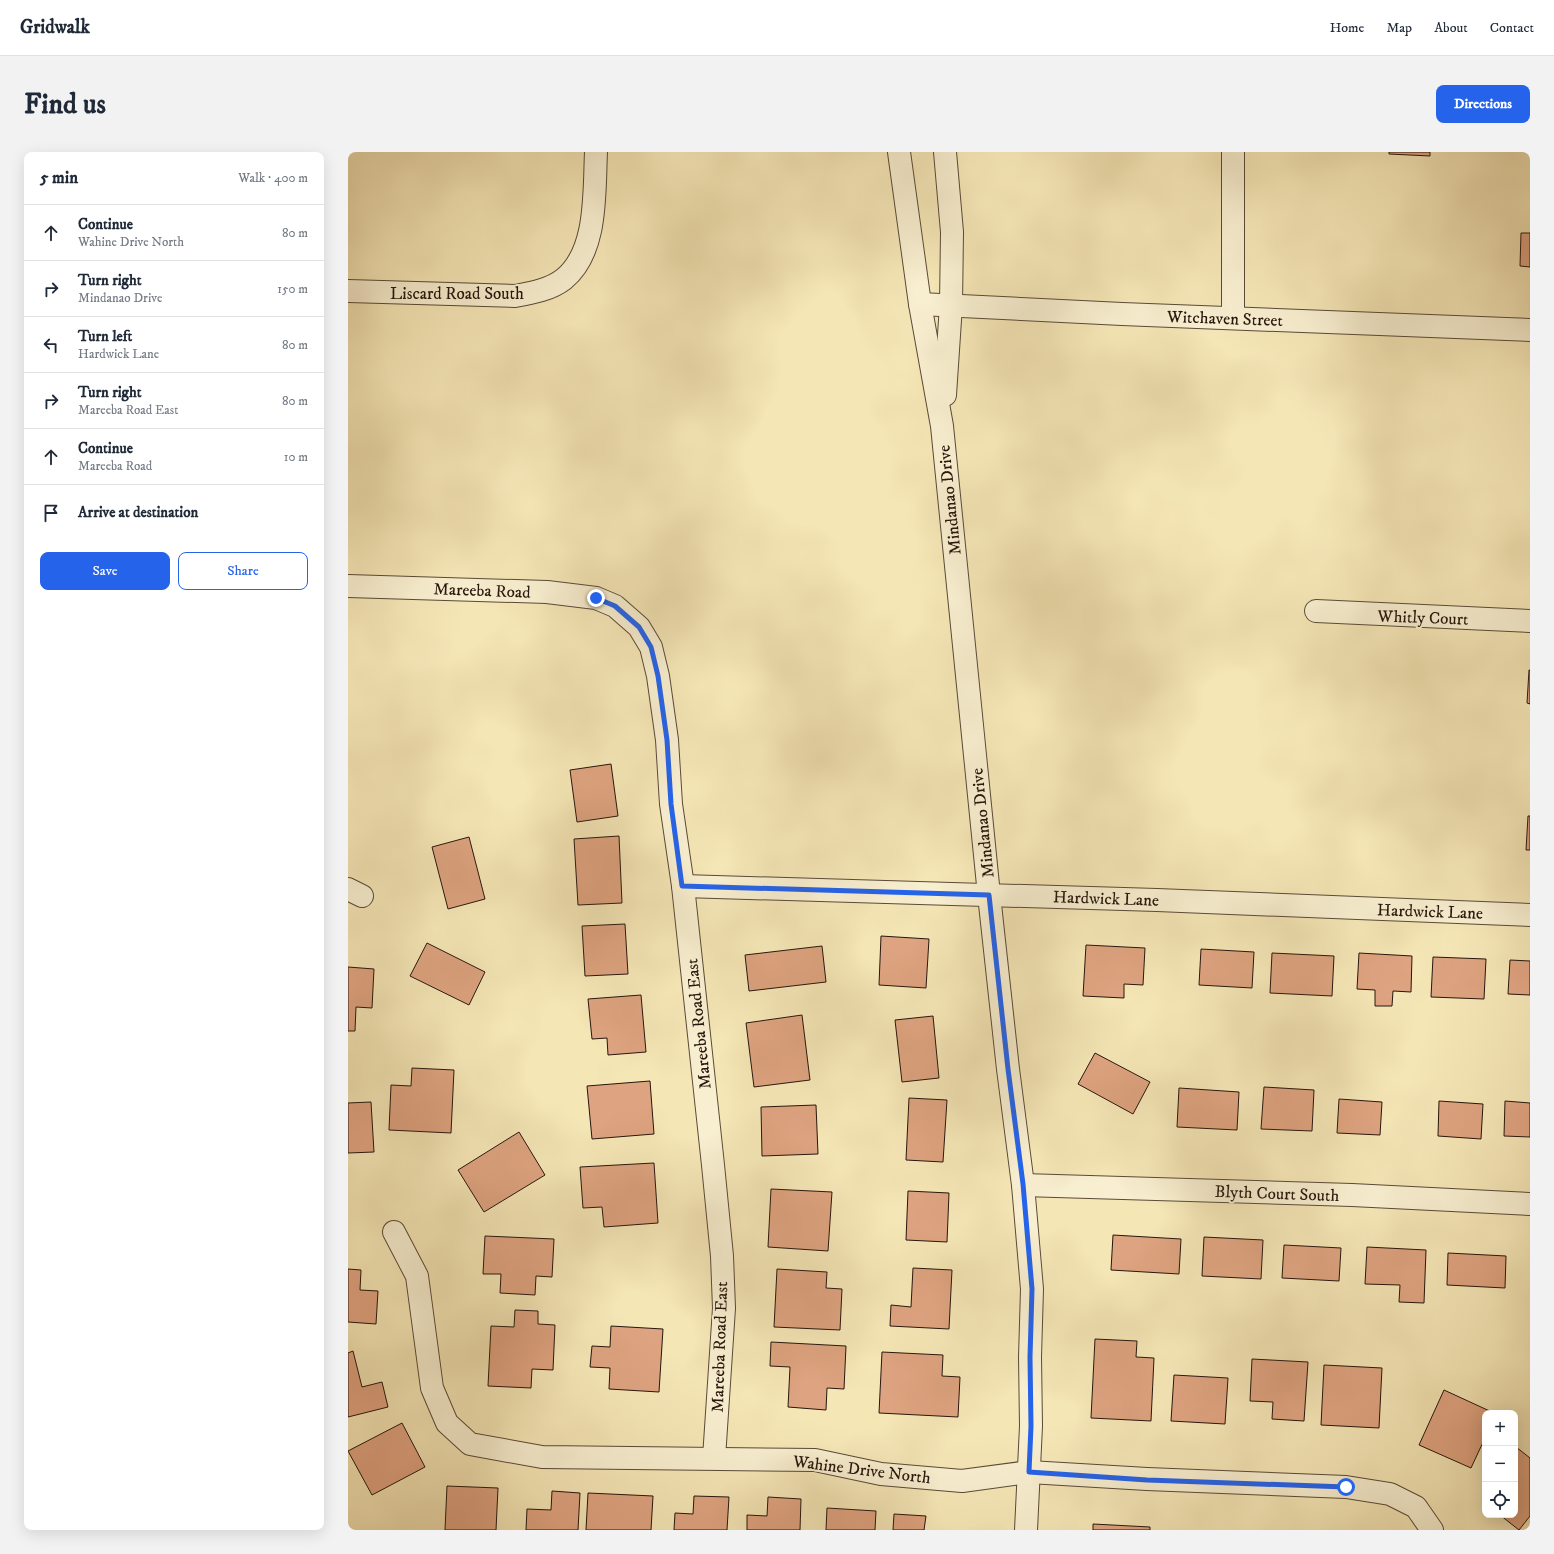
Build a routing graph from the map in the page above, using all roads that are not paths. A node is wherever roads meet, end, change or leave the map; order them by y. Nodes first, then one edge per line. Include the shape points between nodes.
1 (596, 152) edge
2 (899, 152) edge
3 (945, 152) edge
4 (1232, 152) edge
5 (348, 291) edge
6 (920, 304) junction
7 (952, 305) junction
8 (1234, 317) junction
9 (1530, 330) edge
10 (942, 426) junction
11 (348, 586) edge
12 (615, 606) joint
13 (1316, 611) dead end
14 (1530, 621) edge
15 (682, 886) junction
16 (989, 895) junction
17 (1530, 915) edge
18 (1023, 1184) junction
19 (1530, 1204) edge
20 (394, 1232) dead end
21 (714, 1458) junction
22 (1029, 1472) junction
23 (1026, 1530) edge
24 (1432, 1530) edge

1 - 5 street, Liscard Road South via 592,220 586,247 578,264 563,280 538,292 515,296
2 - 6 street, Mindanao Drive
3 - 7 street, Mindanao Drive via 952,232
4 - 8 street
6 - 7 street, Witchaven Street
6 - 10 street, Mindanao Drive
7 - 8 street, Witchaven Street
7 - 10 street, Mindanao Drive
8 - 9 street, Witchaven Street
10 - 16 street, Mindanao Drive
11 - 12 street, Mareeba Road via 547,592 596,598
12 - 15 street, Mareeba Road East via 639,627 651,647 658,676
13 - 14 street, Whitly Court
15 - 16 street, Hardwick Lane
15 - 21 street, Mareeba Road East via 722,1256 724,1308
16 - 17 street, Hardwick Lane
16 - 18 street, Mindanao Drive
18 - 19 street, Blyth Court South
18 - 22 street, Mindanao Drive via 1032,1289
20 - 21 street, Wahine Drive North via 417,1276 432,1388 448,1423 470,1444 542,1457
21 - 22 street, Wahine Drive North via 814,1460 881,1474 962,1481
22 - 23 street, Mindanao Drive
22 - 24 street, Wahine Drive North via 1147,1480 1346,1487 1390,1494 1416,1507

